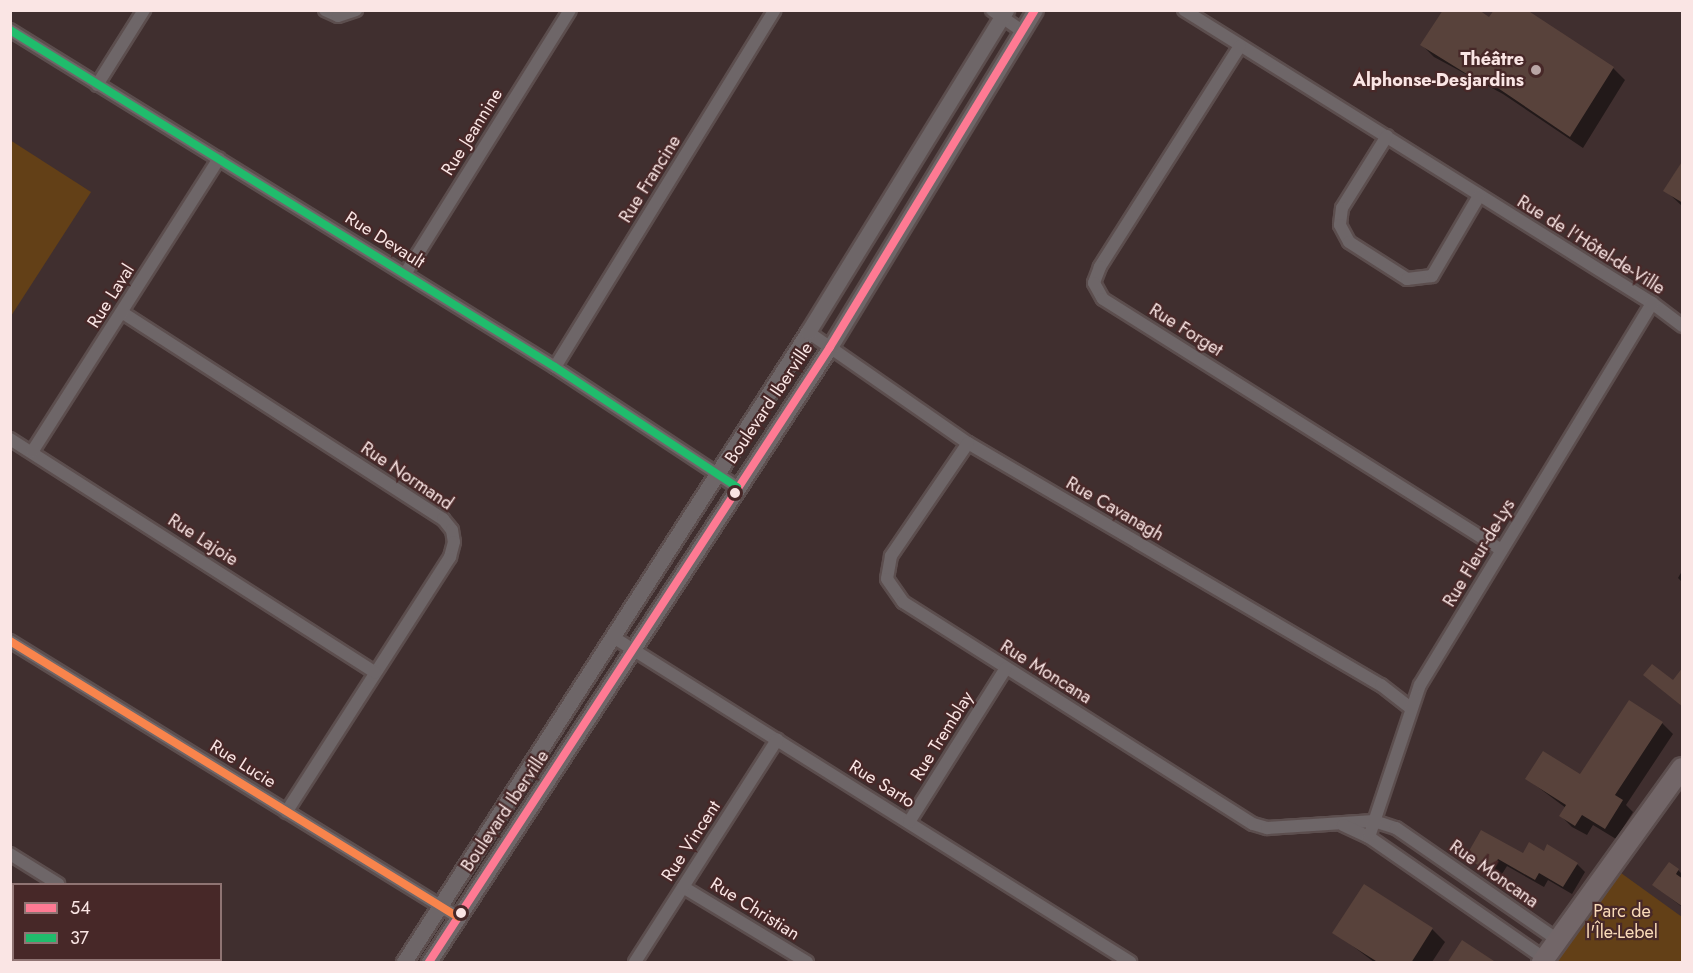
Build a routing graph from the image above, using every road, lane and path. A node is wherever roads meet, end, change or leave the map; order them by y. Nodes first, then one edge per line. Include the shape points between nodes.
1 (144, 10) edge
2 (325, 10) edge
3 (356, 10) edge
4 (570, 10) edge
5 (775, 10) edge
6 (1035, 10) edge
7 (1184, 10) edge
8 (1000, 12) edge
9 (10, 30) edge
10 (1022, 31) junction
11 (1240, 46) junction
12 (98, 85) junction
13 (1387, 136) junction
14 (219, 158) junction
15 (1479, 196) junction
16 (405, 274) junction
17 (1652, 303) junction
18 (123, 313) junction
19 (1683, 326) edge
20 (808, 332) junction
21 (830, 347) junction
22 (555, 366) junction
23 (10, 439) edge
24 (968, 443) junction
25 (32, 452) junction
26 (716, 475) junction
27 (737, 487) junction
28 (1501, 550) junction
29 (614, 637) junction
30 (10, 641) edge
31 (635, 651) junction
32 (1005, 668) junction
33 (375, 672) junction
34 (1410, 708) junction
35 (777, 740) junction
36 (1683, 768) edge
37 (286, 812) junction
38 (1374, 821) junction
39 (909, 822) junction
40 (1342, 825) junction
41 (1369, 837) junction
42 (10, 854) edge
43 (55, 883) edge
44 (683, 886) junction
45 (440, 906) junction
46 (458, 917) junction
47 (1558, 940) junction
48 (1543, 961) edge
49 (404, 963) edge
50 (429, 963) edge
51 (635, 963) edge
52 (807, 963) edge
53 (1130, 963) edge

1 - 12 street
2 - 3 street via 338,16
4 - 16 street, Rue Jeannine
5 - 22 street, Rue Francine
6 - 10 street, Boulevard Iberville
7 - 11 street, Rue de l'Hôtel-de-Ville
8 - 10 street
8 - 20 street, Boulevard Iberville
9 - 12 street, Rue Devault
10 - 21 street, Boulevard Iberville
11 - 13 street, Rue de l'Hôtel-de-Ville
11 - 28 street, Rue Forget via 1100,267 1094,283 1103,299
12 - 14 street, Rue Devault
13 - 15 street, Rue de l'Hôtel-de-Ville
13 - 15 street via 1342,207 1340,225 1348,243 1407,279 1432,276
14 - 16 street, Rue Devault
14 - 18 street, Rue Laval
15 - 17 street, Rue de l'Hôtel-de-Ville
16 - 22 street, Rue Devault
17 - 19 street, Rue de l'Hôtel-de-Ville
17 - 28 street, Rue Fleur-de-Lys
18 - 25 street, Rue Laval
18 - 33 street, Rue Normand via 443,519 452,530 450,557
20 - 21 street, Rue Cavanagh
20 - 26 street, Boulevard Iberville
21 - 24 street, Rue Cavanagh
21 - 27 street, Boulevard Iberville
22 - 26 street, Rue Devault
23 - 25 street, Rue Lajoie
24 - 32 street, Rue Moncana via 891,556 887,579 903,602
24 - 34 street, Rue Cavanagh via 1381,685
25 - 33 street, Rue Lajoie
26 - 27 street, Rue Devault
26 - 29 street, Boulevard Iberville
27 - 31 street, Boulevard Iberville
28 - 34 street, Rue Fleur-de-Lys
29 - 31 street, Rue Sarto
29 - 45 street, Boulevard Iberville
30 - 37 street, Rue Lucie
31 - 35 street, Rue Sarto
31 - 46 street, Boulevard Iberville
32 - 39 street, Rue Tremblay
32 - 40 street, Rue Moncana via 1252,824 1267,828
33 - 37 street, Rue Normand
34 - 38 street, Rue Fleur-de-Lys
35 - 39 street, Rue Sarto
35 - 44 street, Rue Vincent
36 - 47 main road
37 - 45 street, Rue Lucie
38 - 40 street, Rue Moncana
38 - 41 street, Rue Fleur-de-Lys
38 - 47 street, Rue Moncana via 1396,828
39 - 53 street, Rue Sarto
40 - 41 street, Rue Moncana
41 - 48 street, Rue Moncana
42 - 43 street
44 - 51 street, Rue Vincent
44 - 52 street, Rue Christian
45 - 46 street, Rue Lucie
45 - 49 street, Boulevard Iberville
46 - 50 street, Boulevard Iberville
47 - 48 main road

